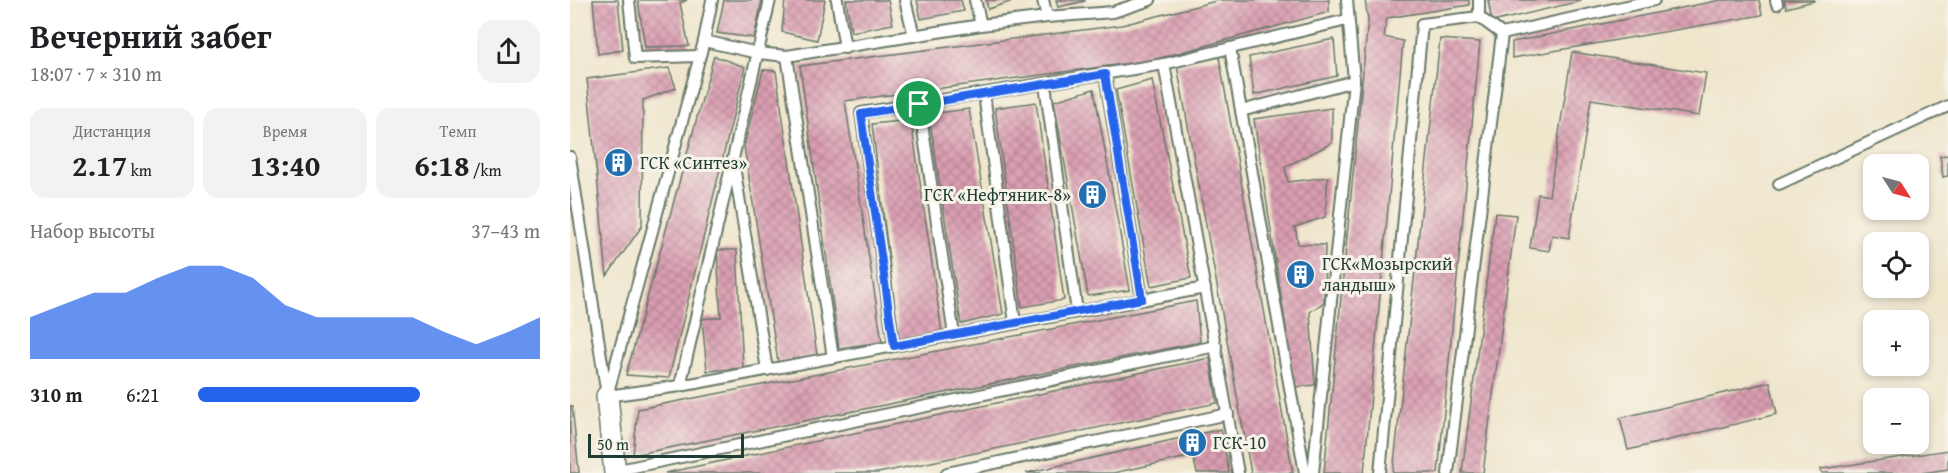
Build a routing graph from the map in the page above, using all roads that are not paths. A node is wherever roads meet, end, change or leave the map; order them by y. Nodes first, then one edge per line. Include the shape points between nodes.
1 (629, 0) edge
2 (712, 0) edge
3 (770, 0) edge
4 (837, 0) edge
5 (904, 0) edge
6 (975, 0) edge
7 (1042, 0) edge
8 (1110, 0) edge
9 (1150, 0) edge
10 (1347, 0) edge
11 (1479, 0) edge
12 (1654, 0) edge
13 (1113, 12) junction
14 (1047, 17) junction
15 (1479, 17) junction
16 (1347, 20) junction
17 (981, 25) junction
18 (1502, 34) junction
19 (914, 36) junction
20 (704, 41) junction
21 (845, 48) junction
22 (1230, 48) junction
23 (758, 53) junction
24 (699, 56) junction
25 (787, 56) junction
26 (1164, 64) junction
27 (1105, 74) junction
28 (1354, 81) junction
29 (1045, 84) junction
30 (984, 94) junction
31 (919, 104) junction
32 (1948, 106) edge
33 (1241, 111) junction
34 (570, 156) edge
35 (733, 161) junction
36 (1779, 184) dead end
37 (1205, 288) junction
38 (1142, 299) junction
39 (1077, 312) junction
40 (1015, 323) junction
41 (954, 335) junction
42 (894, 346) junction
43 (1216, 346) junction
44 (833, 358) junction
45 (767, 370) junction
46 (680, 386) junction
47 (607, 396) junction
48 (1228, 414) junction
49 (614, 472) edge
50 (947, 473) edge
51 (1238, 473) edge
52 (1305, 473) edge
53 (1313, 473) edge
54 (1380, 473) edge
55 (1448, 473) edge

1 - 24 lane via 635,58
2 - 20 lane
3 - 23 lane
4 - 21 lane
5 - 19 lane
6 - 17 lane
7 - 14 lane
8 - 13 lane
9 - 13 lane
10 - 16 lane
11 - 15 lane
12 - 18 lane
13 - 14 lane
14 - 17 lane
15 - 18 lane
15 - 54 lane via 1422,24
16 - 22 lane
16 - 28 lane
17 - 19 lane
18 - 55 lane
19 - 21 lane
20 - 23 lane
20 - 24 lane
21 - 25 lane
22 - 26 lane
22 - 33 lane
23 - 25 lane
23 - 35 lane
24 - 47 lane
25 - 44 lane
26 - 27 lane
26 - 37 lane
27 - 29 lane
27 - 38 lane
28 - 33 lane
28 - 53 lane
29 - 30 lane
29 - 39 lane
30 - 31 lane
30 - 40 lane
31 - 41 lane
31 - 42 lane via 861,114
32 - 36 lane
33 - 52 lane
34 - 47 lane
35 - 45 lane
35 - 46 lane
37 - 38 lane
37 - 43 lane
38 - 39 lane
39 - 40 lane
40 - 41 lane
41 - 42 lane
42 - 44 lane
43 - 48 lane
43 - 49 lane
44 - 45 lane
45 - 46 lane
46 - 47 lane
47 - 49 street
48 - 50 lane
48 - 51 lane

